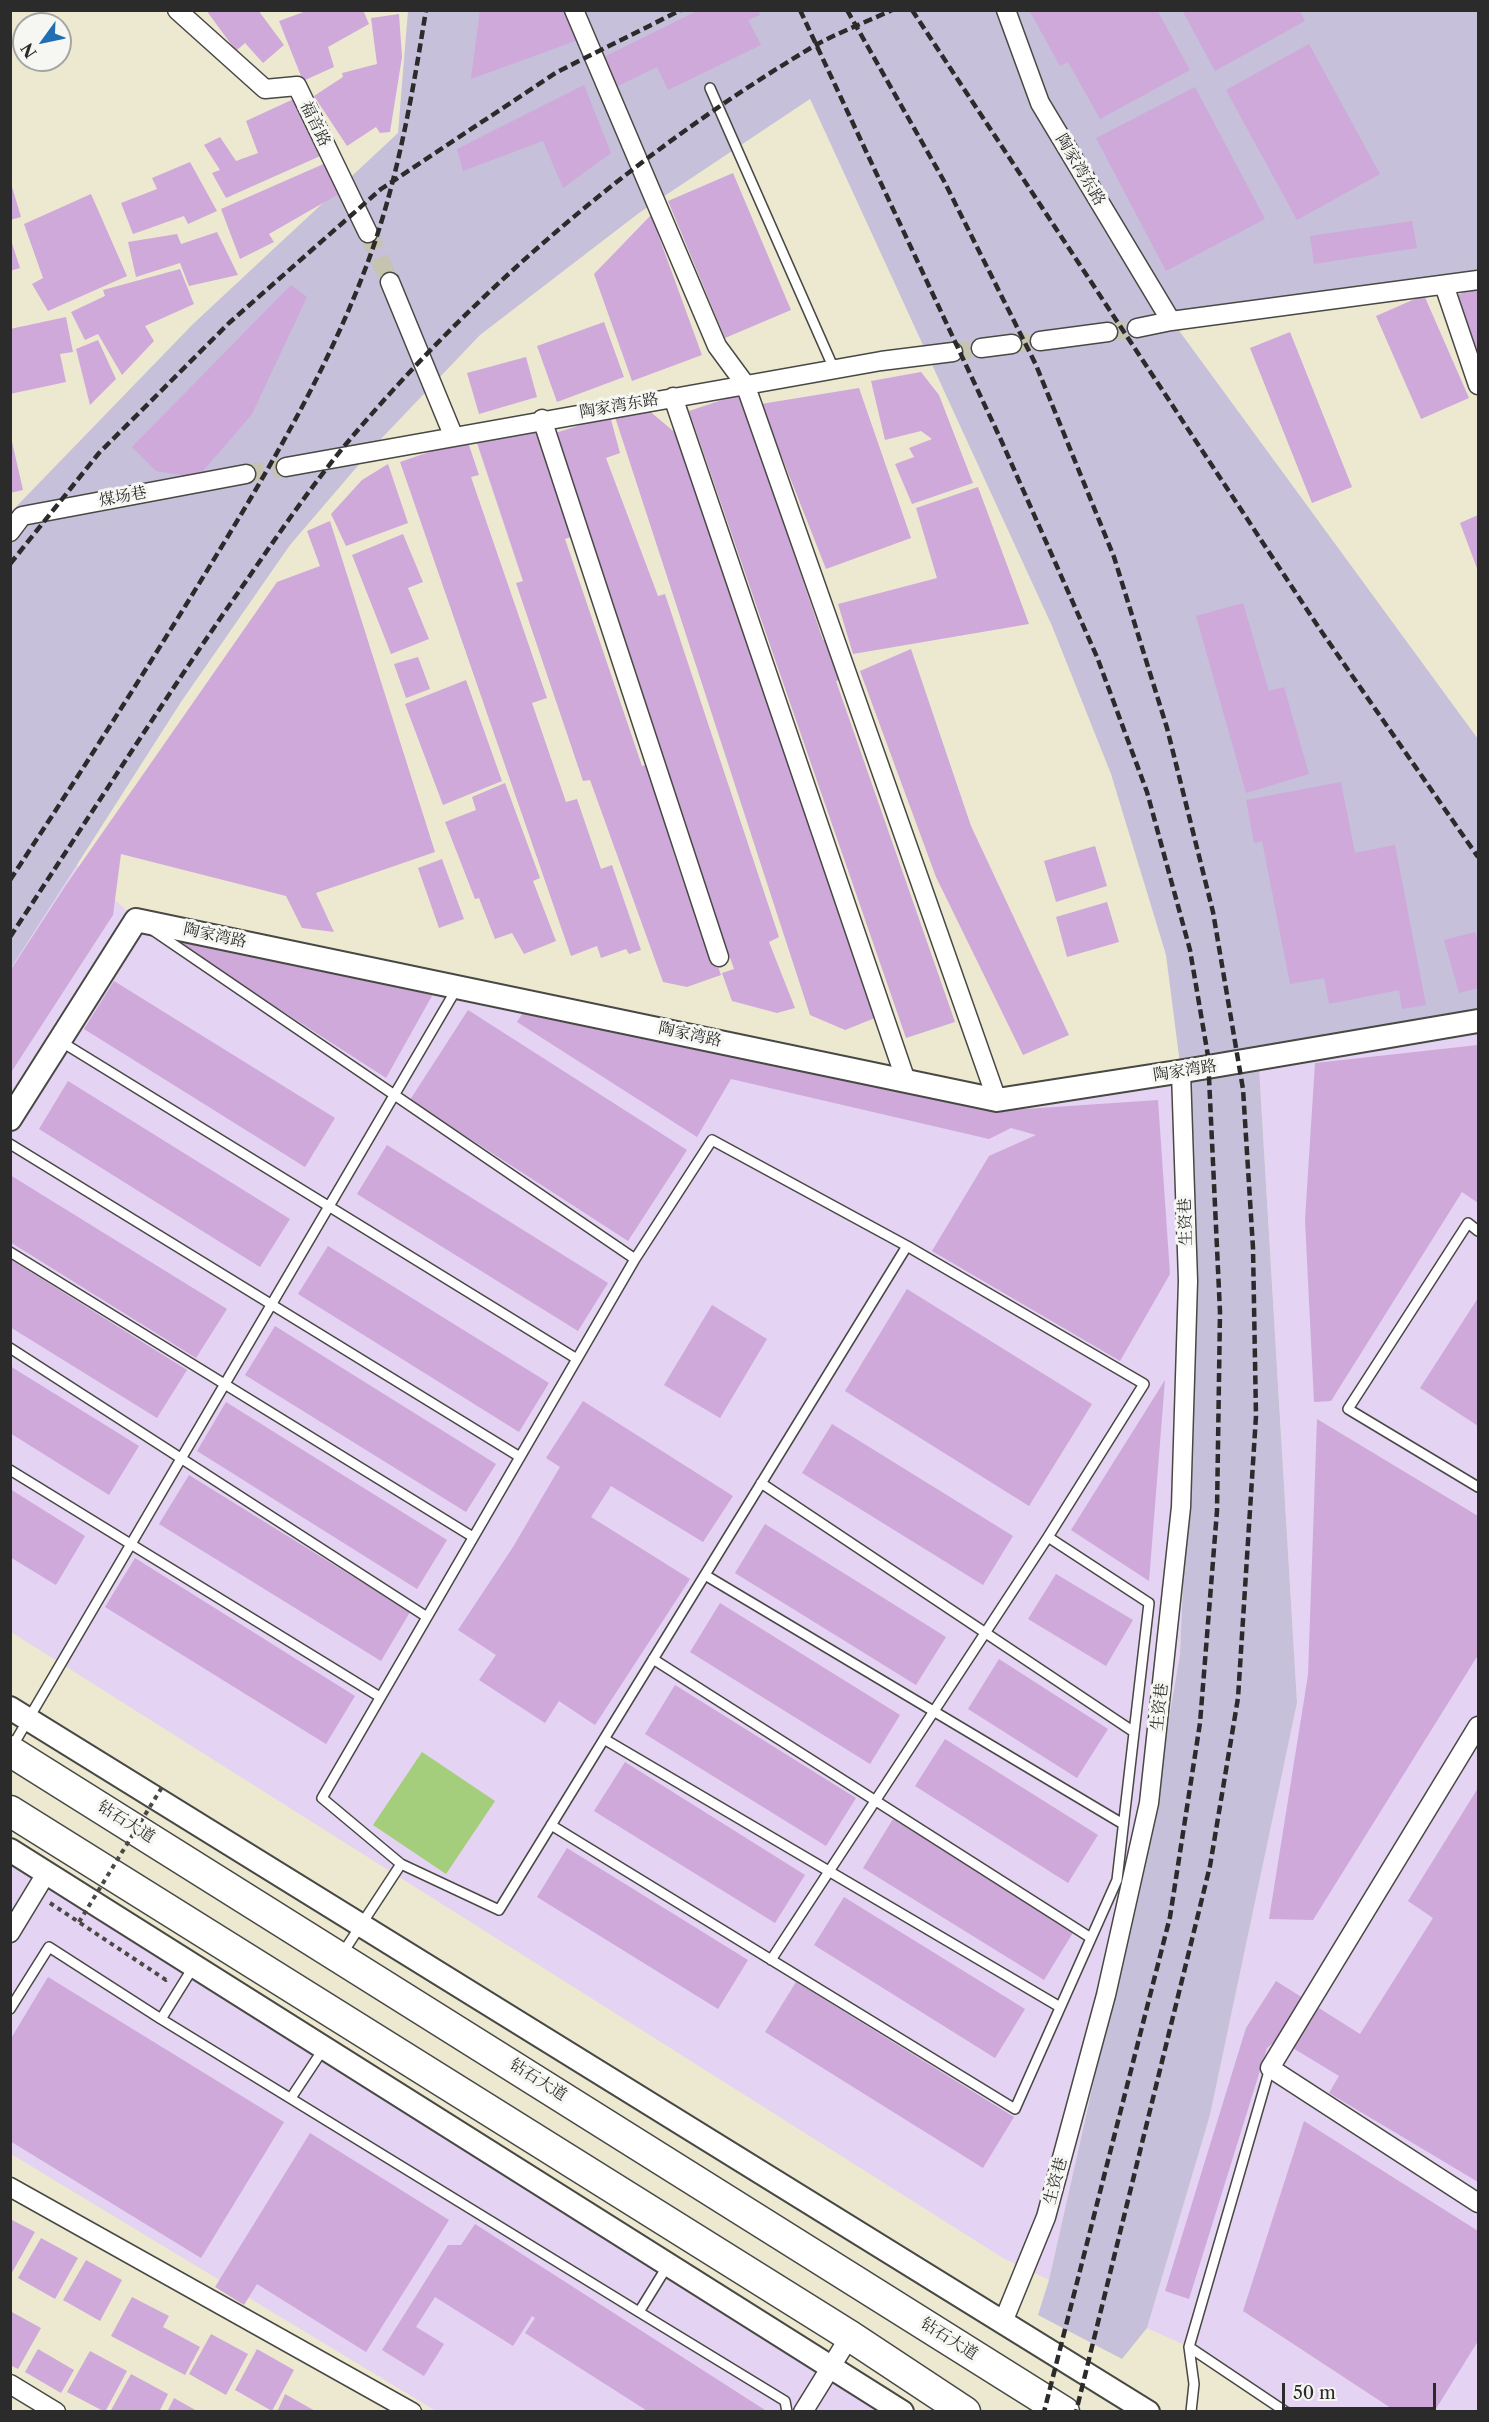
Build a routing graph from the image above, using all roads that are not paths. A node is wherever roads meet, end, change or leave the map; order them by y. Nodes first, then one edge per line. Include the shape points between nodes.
1 (177, 10) edge
2 (574, 10) edge
3 (1006, 10) edge
4 (710, 88) dead end
5 (368, 233) tunnel mouth
6 (1479, 280) edge
7 (390, 282) tunnel mouth
8 (1444, 285) junction
9 (1171, 321) junction
10 (1137, 328) tunnel mouth
11 (1108, 332) tunnel mouth
12 (1040, 340) tunnel mouth
13 (1012, 344) tunnel mouth
14 (981, 348) tunnel mouth
15 (953, 352) tunnel mouth
16 (834, 369) junction
17 (745, 384) junction
18 (1479, 385) edge
19 (673, 397) junction
20 (543, 419) junction
21 (453, 435) junction
22 (286, 466) tunnel mouth
23 (245, 474) tunnel mouth
24 (10, 532) edge
25 (136, 920) junction
26 (719, 957) dead end
27 (458, 987) junction
28 (1479, 1021) edge
29 (60, 1041) junction
30 (1181, 1072) junction
31 (906, 1081) junction
32 (394, 1095) junction
33 (997, 1100) junction
34 (10, 1119) edge
35 (10, 1144) edge
36 (329, 1206) junction
37 (1479, 1231) edge
38 (907, 1246) junction
39 (10, 1252) edge
40 (635, 1259) junction
41 (269, 1305) junction
42 (10, 1348) edge
43 (577, 1359) junction
44 (224, 1383) junction
45 (181, 1456) junction
46 (520, 1458) junction
47 (10, 1470) edge
48 (761, 1483) junction
49 (1479, 1487) edge
50 (473, 1537) junction
51 (1048, 1538) junction
52 (131, 1544) junction
53 (705, 1575) junction
54 (427, 1617) junction
55 (986, 1632) junction
56 (653, 1659) junction
57 (380, 1697) junction
58 (934, 1711) junction
59 (19, 1714) edge
60 (1478, 1730) edge
61 (1134, 1732) junction
62 (604, 1739) junction
63 (10, 1750) edge
64 (875, 1801) junction
65 (10, 1811) edge
66 (1123, 1824) junction
67 (551, 1826) junction
68 (10, 1850) edge
69 (401, 1864) junction
70 (829, 1871) junction
71 (47, 1872) junction
72 (361, 1926) junction
73 (10, 1933) edge
74 (1091, 1938) junction
75 (341, 1956) junction
76 (771, 1960) junction
77 (194, 1965) junction
78 (312, 1999) junction
79 (1060, 2007) junction
80 (10, 2008) edge
81 (161, 2019) junction
82 (293, 2028) junction
83 (324, 2048) junction
84 (1270, 2068) junction
85 (291, 2098) junction
86 (10, 2187) edge
87 (1479, 2203) edge
88 (668, 2265) junction
89 (639, 2312) junction
90 (1003, 2322) junction
91 (850, 2336) junction
92 (1189, 2347) junction
93 (831, 2368) junction
94 (10, 2384) edge
95 (56, 2412) edge
96 (412, 2412) edge
97 (787, 2412) edge
98 (803, 2412) edge
99 (902, 2412) edge
100 (965, 2412) edge
101 (1064, 2412) edge
102 (1148, 2412) edge
103 (1191, 2412) edge
104 (1287, 2412) edge

1 - 5 street, 福音路 via 266,89 297,86
2 - 17 street via 717,346
3 - 9 street, 陶家湾东路 via 1040,103
4 - 16 lane
6 - 8 street
7 - 21 street
8 - 9 street
8 - 18 street
9 - 10 street
11 - 12 street
13 - 14 street
15 - 16 street, 陶家湾东路
16 - 17 street, 陶家湾东路
17 - 19 street, 陶家湾东路
17 - 33 street
19 - 20 street, 陶家湾东路
19 - 31 street
20 - 21 street, 陶家湾东路
20 - 26 street
21 - 22 street, 陶家湾东路
23 - 24 street, 煤场巷 via 22,516
25 - 27 street, 陶家湾路
25 - 29 street
25 - 32 lane
27 - 31 street, 陶家湾路
27 - 32 lane
28 - 30 street, 陶家湾路
29 - 34 street
29 - 36 lane
30 - 33 street, 陶家湾路
30 - 90 street, 生资巷 via 1188,1281 1181,1507 1149,1803 1106,1995 1046,2217
31 - 33 street, 陶家湾路
32 - 36 lane
32 - 40 lane
35 - 41 lane
36 - 41 lane
36 - 43 lane
37 - 49 lane via 1468,1224 1348,1409
38 - 40 lane via 712,1140
38 - 48 lane
38 - 51 lane via 1144,1384
39 - 44 lane
40 - 43 lane
41 - 44 lane
41 - 46 lane
42 - 45 lane
43 - 46 lane
44 - 45 lane
44 - 50 lane
45 - 52 lane
45 - 54 lane
46 - 50 lane
47 - 52 lane
48 - 53 lane
48 - 55 lane
50 - 54 lane
51 - 55 lane
51 - 61 lane via 1149,1603
52 - 57 lane
52 - 59 lane
53 - 56 lane
53 - 58 lane
54 - 57 lane
55 - 58 lane
55 - 61 lane
56 - 62 lane
56 - 64 lane
57 - 69 lane via 322,1798
58 - 64 lane
58 - 66 lane
59 - 63 lane
59 - 72 street
60 - 84 street
61 - 66 lane
62 - 67 lane
62 - 70 lane
63 - 75 highway, 钻石大道
64 - 70 lane
64 - 74 lane
65 - 78 highway
66 - 74 lane via 1117,1880
67 - 69 lane via 499,1910
67 - 76 lane
68 - 71 street
69 - 72 lane
70 - 76 lane
70 - 79 lane
71 - 73 street
71 - 77 street
72 - 75 lane
72 - 90 street
74 - 79 lane
75 - 101 highway, 钻石大道
76 - 79 lane via 1015,2109
77 - 81 lane
77 - 82 street
78 - 82 street
78 - 91 highway
80 - 81 lane via 50,1947
81 - 85 lane
82 - 83 street
83 - 85 lane
83 - 88 street
84 - 87 street
84 - 92 lane
85 - 89 lane
86 - 96 street
88 - 89 lane
88 - 93 street
89 - 97 lane via 785,2401
90 - 102 street
91 - 93 street
91 - 100 highway
92 - 103 lane via 1194,2384
92 - 104 lane
93 - 98 street
93 - 99 street
94 - 95 street

